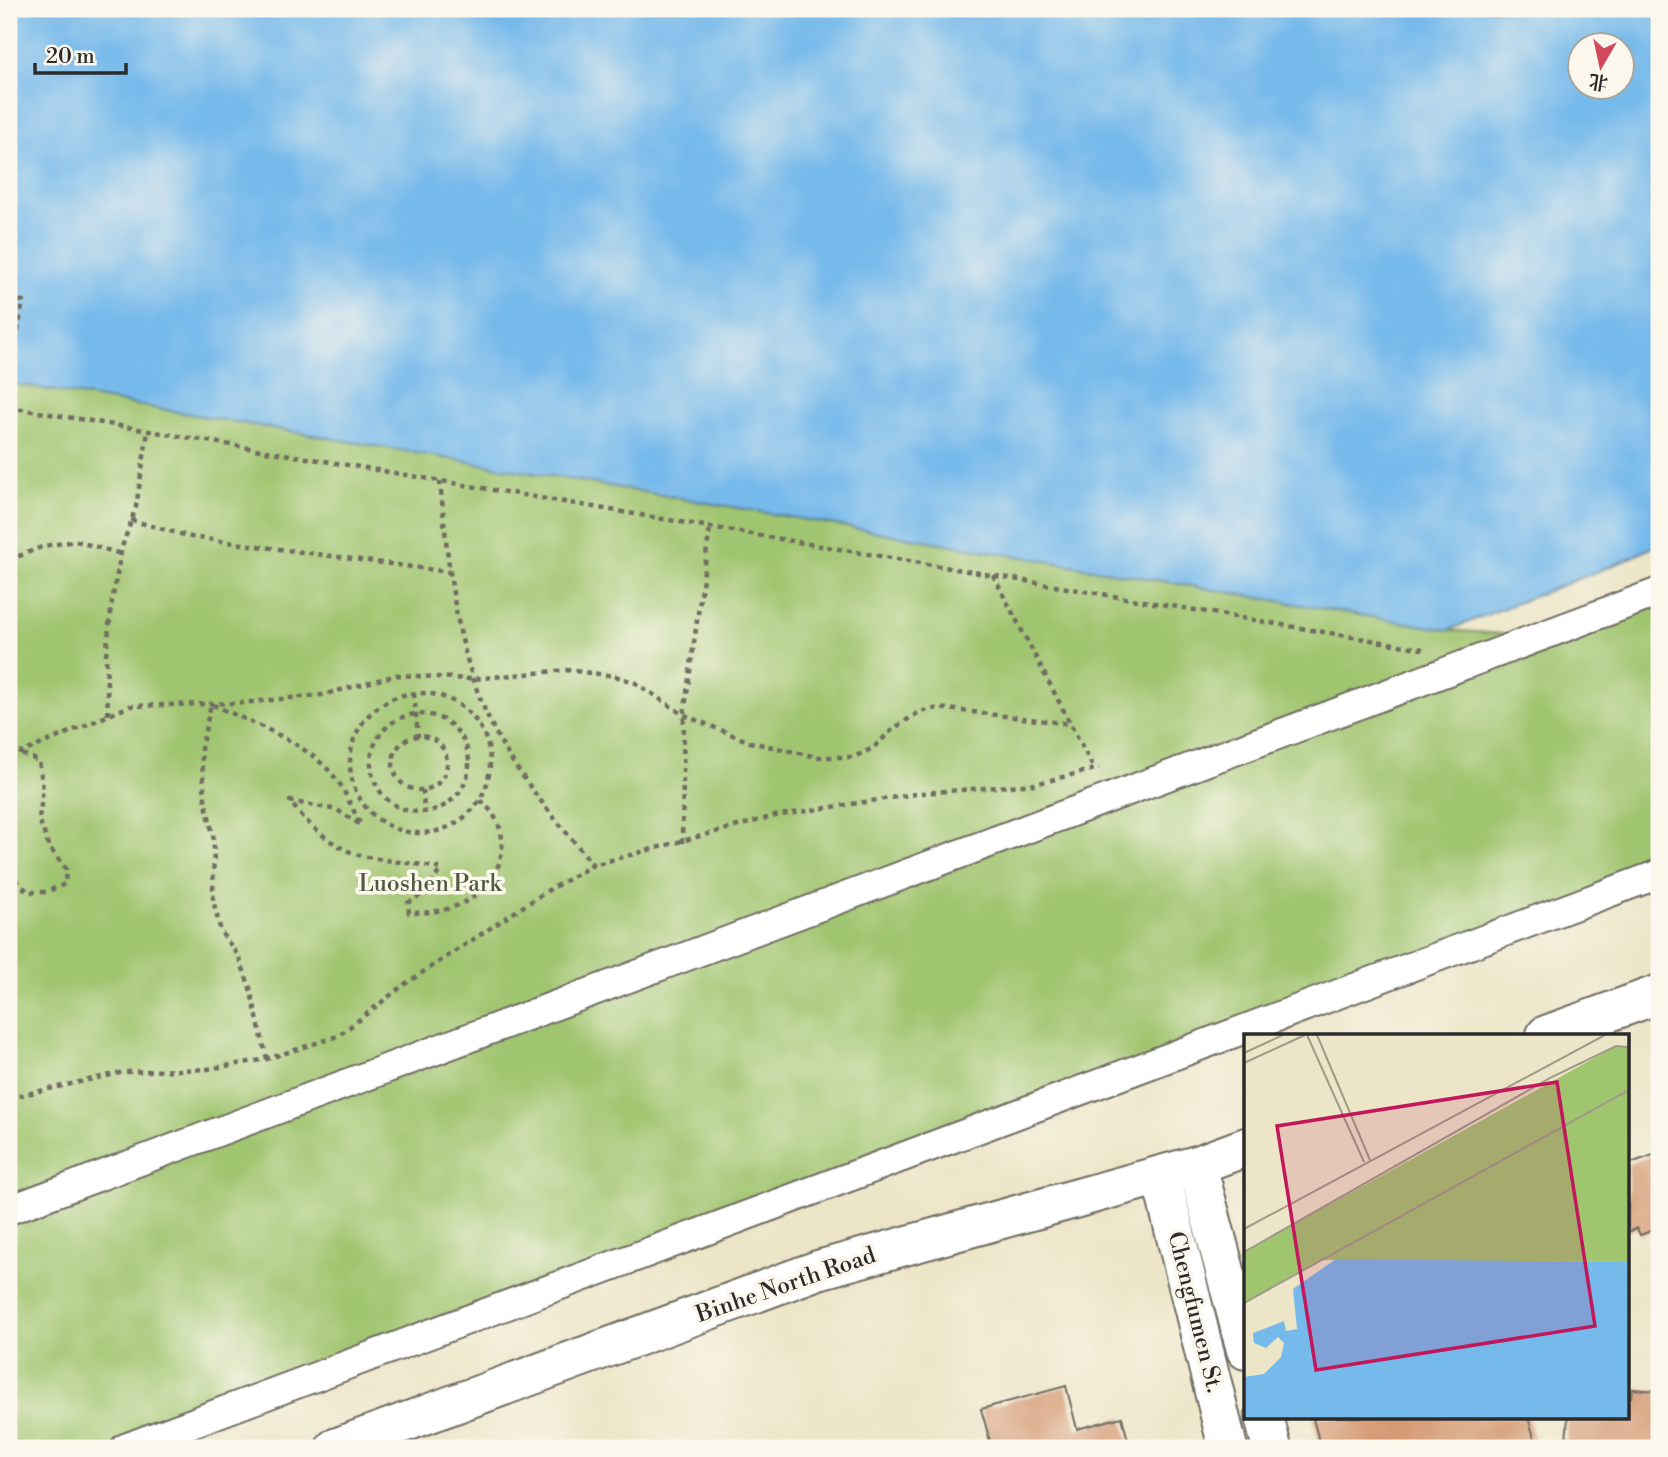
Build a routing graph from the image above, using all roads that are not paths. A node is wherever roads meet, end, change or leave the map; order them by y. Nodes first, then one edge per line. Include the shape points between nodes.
1 (1659, 592) edge
2 (1659, 874) edge
3 (1659, 994) edge
4 (1549, 1034) edge
5 (1244, 1148) edge
6 (1197, 1165) junction
7 (1161, 1175) junction
8 (9, 1210) edge
9 (1244, 1342) edge
10 (1264, 1418) edge
11 (125, 1448) edge
12 (335, 1448) edge
13 (1228, 1448) edge
14 (1272, 1448) edge

1 - 8 street
2 - 11 street
3 - 4 main road
5 - 6 main road, Binhe North Road
6 - 7 main road, Binhe North Road
6 - 9 main road, Chengfumen St.
7 - 12 main road, Binhe North Road via 818,1270
7 - 13 main road, Chengfumen St.
10 - 14 main road

